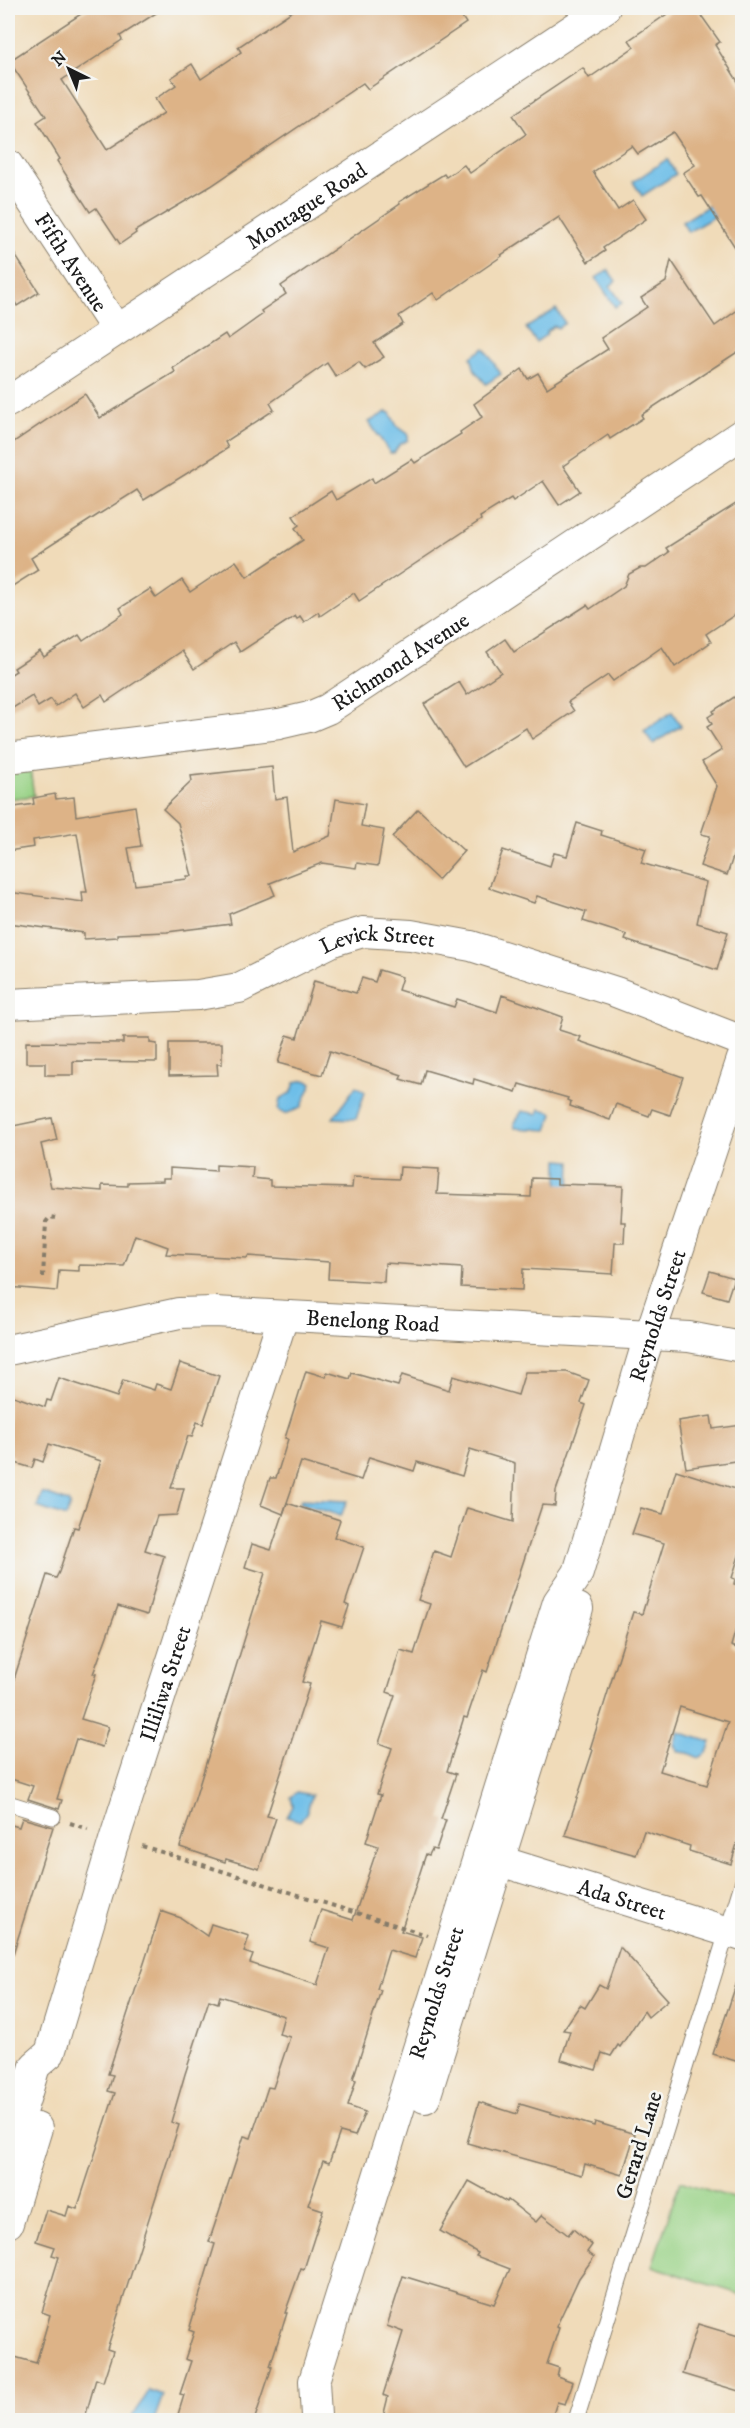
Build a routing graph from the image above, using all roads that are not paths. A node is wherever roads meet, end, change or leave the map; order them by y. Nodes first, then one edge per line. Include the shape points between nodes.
1 (605, 8) edge
2 (8, 165) edge
3 (116, 329) junction
4 (8, 402) edge
5 (742, 434) edge
6 (8, 758) edge
7 (8, 1004) edge
8 (742, 1041) edge
9 (742, 1059) edge
10 (283, 1317) junction
11 (651, 1335) junction
12 (742, 1347) edge
13 (8, 1350) edge
14 (578, 1573) junction
15 (8, 1803) edge
16 (53, 1817) dead end
17 (500, 1861) junction
18 (742, 1884) edge
19 (735, 1933) edge
20 (50, 2053) junction
21 (8, 2155) edge
22 (8, 2223) edge
23 (315, 2418) edge
24 (576, 2421) edge

1 - 3 street, Montague Road
2 - 3 street, Fifth Avenue
3 - 4 street, Montague Road
5 - 6 street, Richmond Avenue via 328,709 279,724
7 - 8 street, Levick Street via 198,995 239,988 333,941 363,932 411,935 471,946 616,992
9 - 11 street, Reynolds Street
10 - 11 street, Benelong Road
10 - 13 street, Benelong Road via 179,1313
10 - 20 street, Illiliwa Street
11 - 12 street, Benelong Road
11 - 14 street, Reynolds Street
14 - 17 street, Reynolds Street via 579,1604
14 - 23 street, Reynolds Street via 558,1602 314,2381
15 - 16 lane
17 - 19 street, Ada Street
17 - 23 street, Reynolds Street via 333,2387
18 - 19 lane, Gerard Lane
19 - 24 lane, Gerard Lane
20 - 21 street, Illiliwa Street via 35,2066
20 - 22 street, Illiliwa Street via 54,2072

